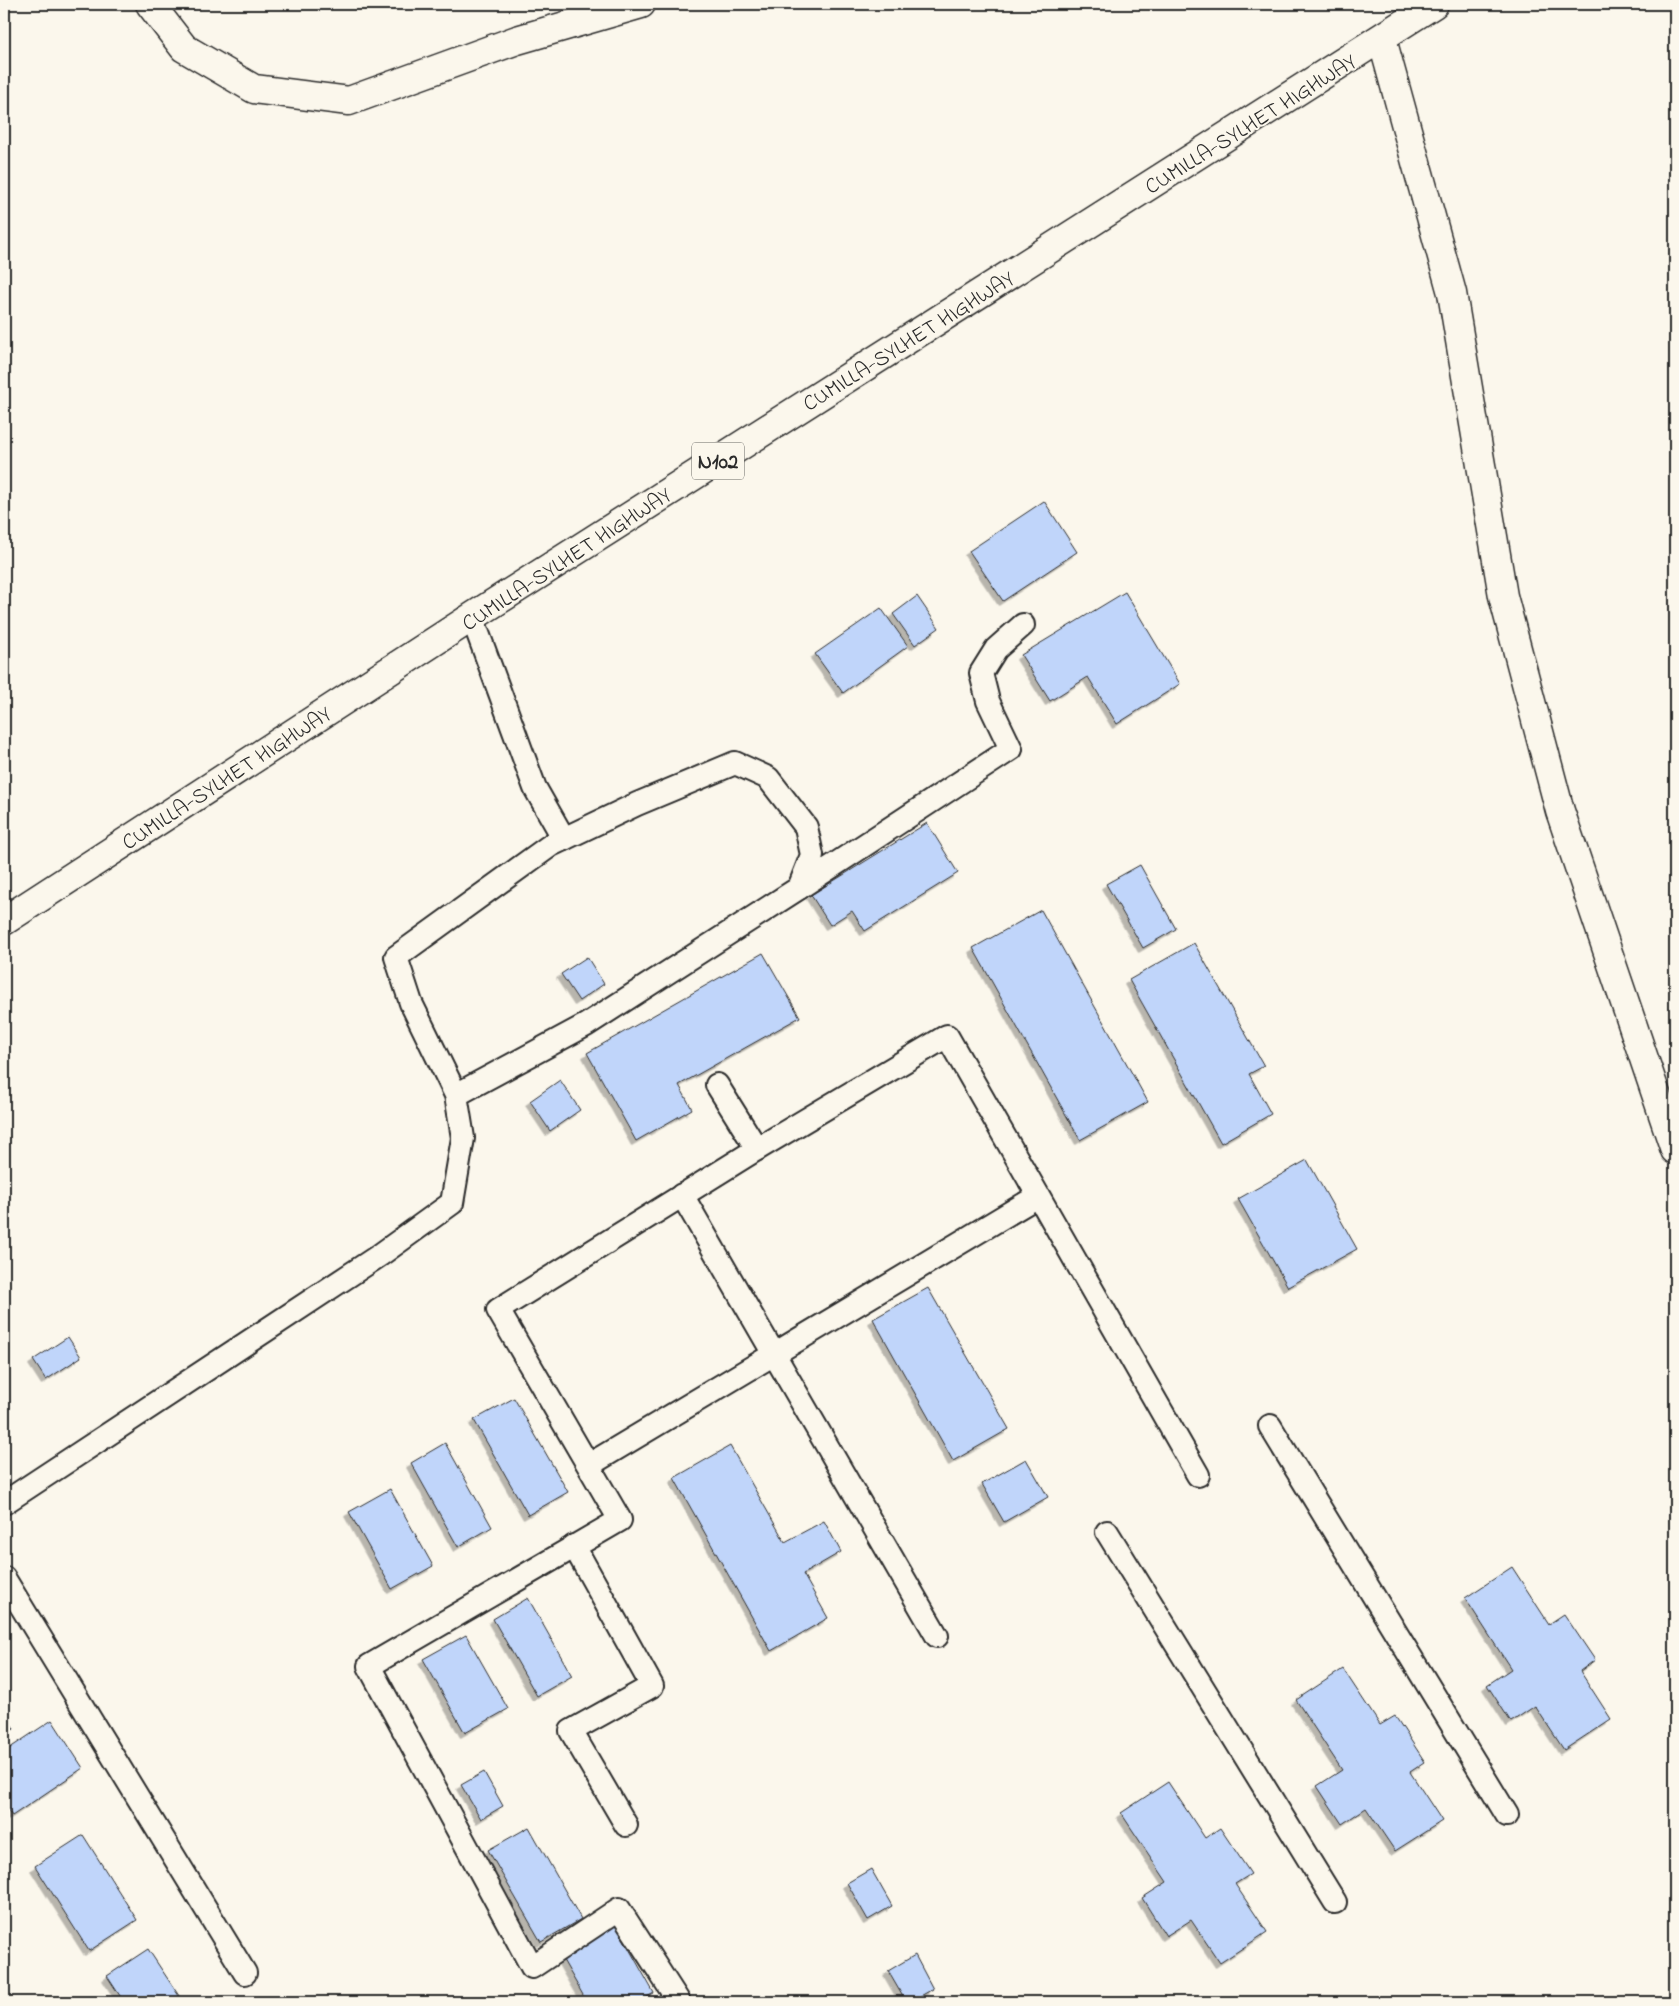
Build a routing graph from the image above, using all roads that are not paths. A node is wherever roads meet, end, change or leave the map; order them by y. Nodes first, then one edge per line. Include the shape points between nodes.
1 (150, 4) edge
2 (641, 4) edge
3 (1434, 4) edge
4 (1382, 39) junction
5 (472, 617) junction
6 (1023, 626) dead end
7 (564, 838) junction
8 (799, 888) junction
9 (4, 921) edge
10 (717, 1085) dead end
11 (456, 1095) junction
12 (756, 1149) junction
13 (1675, 1150) edge
14 (682, 1195) junction
15 (1038, 1196) junction
16 (774, 1353) junction
17 (1270, 1426) dead end
18 (589, 1465) junction
19 (1198, 1475) dead end
20 (4, 1503) edge
21 (1107, 1532) dead end
22 (574, 1546) junction
23 (4, 1578) edge
24 (938, 1636) dead end
25 (1506, 1815) dead end
26 (626, 1825) dead end
27 (1335, 1902) dead end
28 (245, 1973) dead end
29 (679, 2002) edge

1 - 2 main road via 184,48 254,89 349,101 518,40
3 - 4 main road, CUMILLA-SYLHET HIGHWAY / N102
4 - 5 main road, CUMILLA-SYLHET HIGHWAY / N102
4 - 13 main road via 1452,293 1503,596 1555,792
5 - 7 lane via 535,788
5 - 9 main road, CUMILLA-SYLHET HIGHWAY / N102
6 - 8 lane via 996,649 981,673 988,701 1012,749
7 - 8 lane via 735,763 768,778 806,827 812,855
7 - 11 lane via 551,844 396,957 411,1003
8 - 11 lane via 586,1025
10 - 12 lane
11 - 20 lane via 462,1138 452,1203 380,1255
12 - 14 lane
12 - 15 lane via 947,1036
14 - 16 lane
14 - 18 lane via 498,1310
15 - 16 lane
15 - 19 lane
16 - 18 lane
16 - 24 lane
17 - 25 lane
18 - 22 lane via 620,1520
21 - 27 lane
22 - 26 lane via 652,1686 571,1730
22 - 29 lane via 369,1666 532,1966 619,1909
23 - 28 lane

